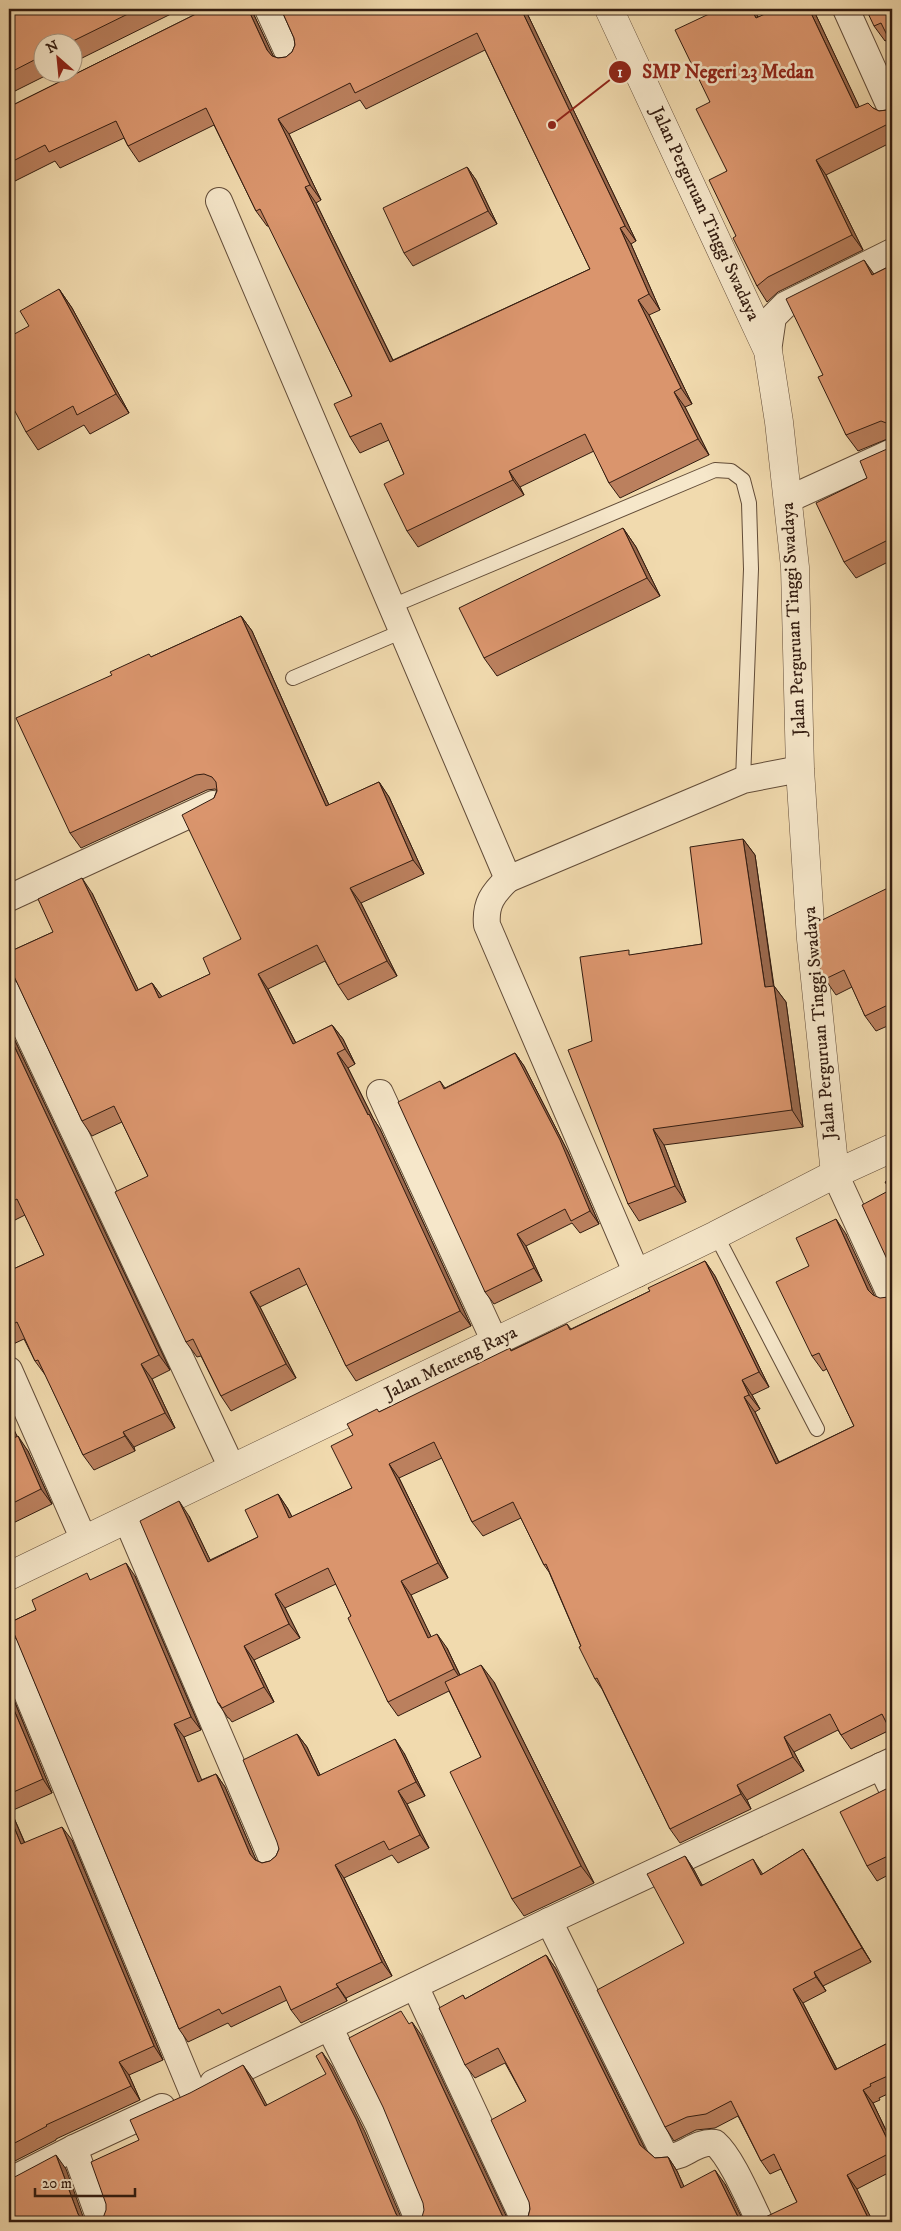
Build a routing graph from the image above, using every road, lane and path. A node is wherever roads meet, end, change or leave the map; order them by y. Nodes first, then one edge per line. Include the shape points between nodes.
1 (268, 9) edge
2 (609, 9) edge
3 (846, 9) edge
4 (291, 59) edge
5 (892, 111) edge
6 (219, 202) dead end
7 (892, 252) edge
8 (768, 351) junction
9 (892, 452) edge
10 (788, 499) junction
11 (392, 606) junction
12 (402, 630) junction
13 (293, 678) dead end
14 (800, 769) junction
15 (743, 780) junction
16 (213, 804) edge
17 (508, 879) junction
18 (9, 898) edge
19 (9, 993) edge
20 (380, 1093) dead end
21 (892, 1148) edge
22 (835, 1174) junction
23 (716, 1235) junction
24 (637, 1274) junction
25 (892, 1298) edge
26 (495, 1342) junction
27 (9, 1370) edge
28 (817, 1429) dead end
29 (232, 1468) junction
30 (127, 1520) junction
31 (84, 1540) junction
32 (9, 1576) edge
33 (9, 1650) edge
34 (887, 1763) edge
35 (892, 1789) edge
36 (273, 1861) edge
37 (549, 1921) junction
38 (416, 1986) junction
39 (329, 2027) junction
40 (193, 2093) junction
41 (74, 2148) junction
42 (9, 2181) edge
43 (101, 2222) edge
44 (419, 2222) edge
45 (525, 2222) edge
46 (760, 2222) edge

1 - 4 street
2 - 8 street, Jalan Perguruan Tinggi Swadaya
3 - 5 street
6 - 11 street
7 - 8 street via 785,305 773,317
8 - 10 street, Jalan Perguruan Tinggi Swadaya
9 - 10 street
10 - 14 street, Jalan Perguruan Tinggi Swadaya via 795,567
11 - 12 street
11 - 15 lane via 715,470 731,471 743,480 749,503 751,569
12 - 13 lane
12 - 17 street
14 - 15 street
14 - 22 street, Jalan Perguruan Tinggi Swadaya via 811,939
15 - 17 street
16 - 18 street
17 - 24 street via 489,902 486,925
19 - 29 street
20 - 26 street
21 - 22 street, Jalan Menteng Raya
22 - 23 street, Jalan Menteng Raya
22 - 25 street
23 - 24 street, Jalan Menteng Raya
23 - 28 lane
24 - 26 street, Jalan Menteng Raya
26 - 29 street, Jalan Menteng Raya
27 - 31 street
29 - 30 street, Jalan Menteng Raya
30 - 31 street, Jalan Menteng Raya
30 - 36 street
31 - 32 street, Jalan Menteng Raya
33 - 40 street
34 - 35 street
34 - 37 street
37 - 38 street
37 - 46 street via 663,2152 674,2157 699,2144 715,2143
38 - 39 street
38 - 45 street
39 - 40 street
39 - 44 street via 379,2126
40 - 41 street
41 - 42 street
41 - 43 street

